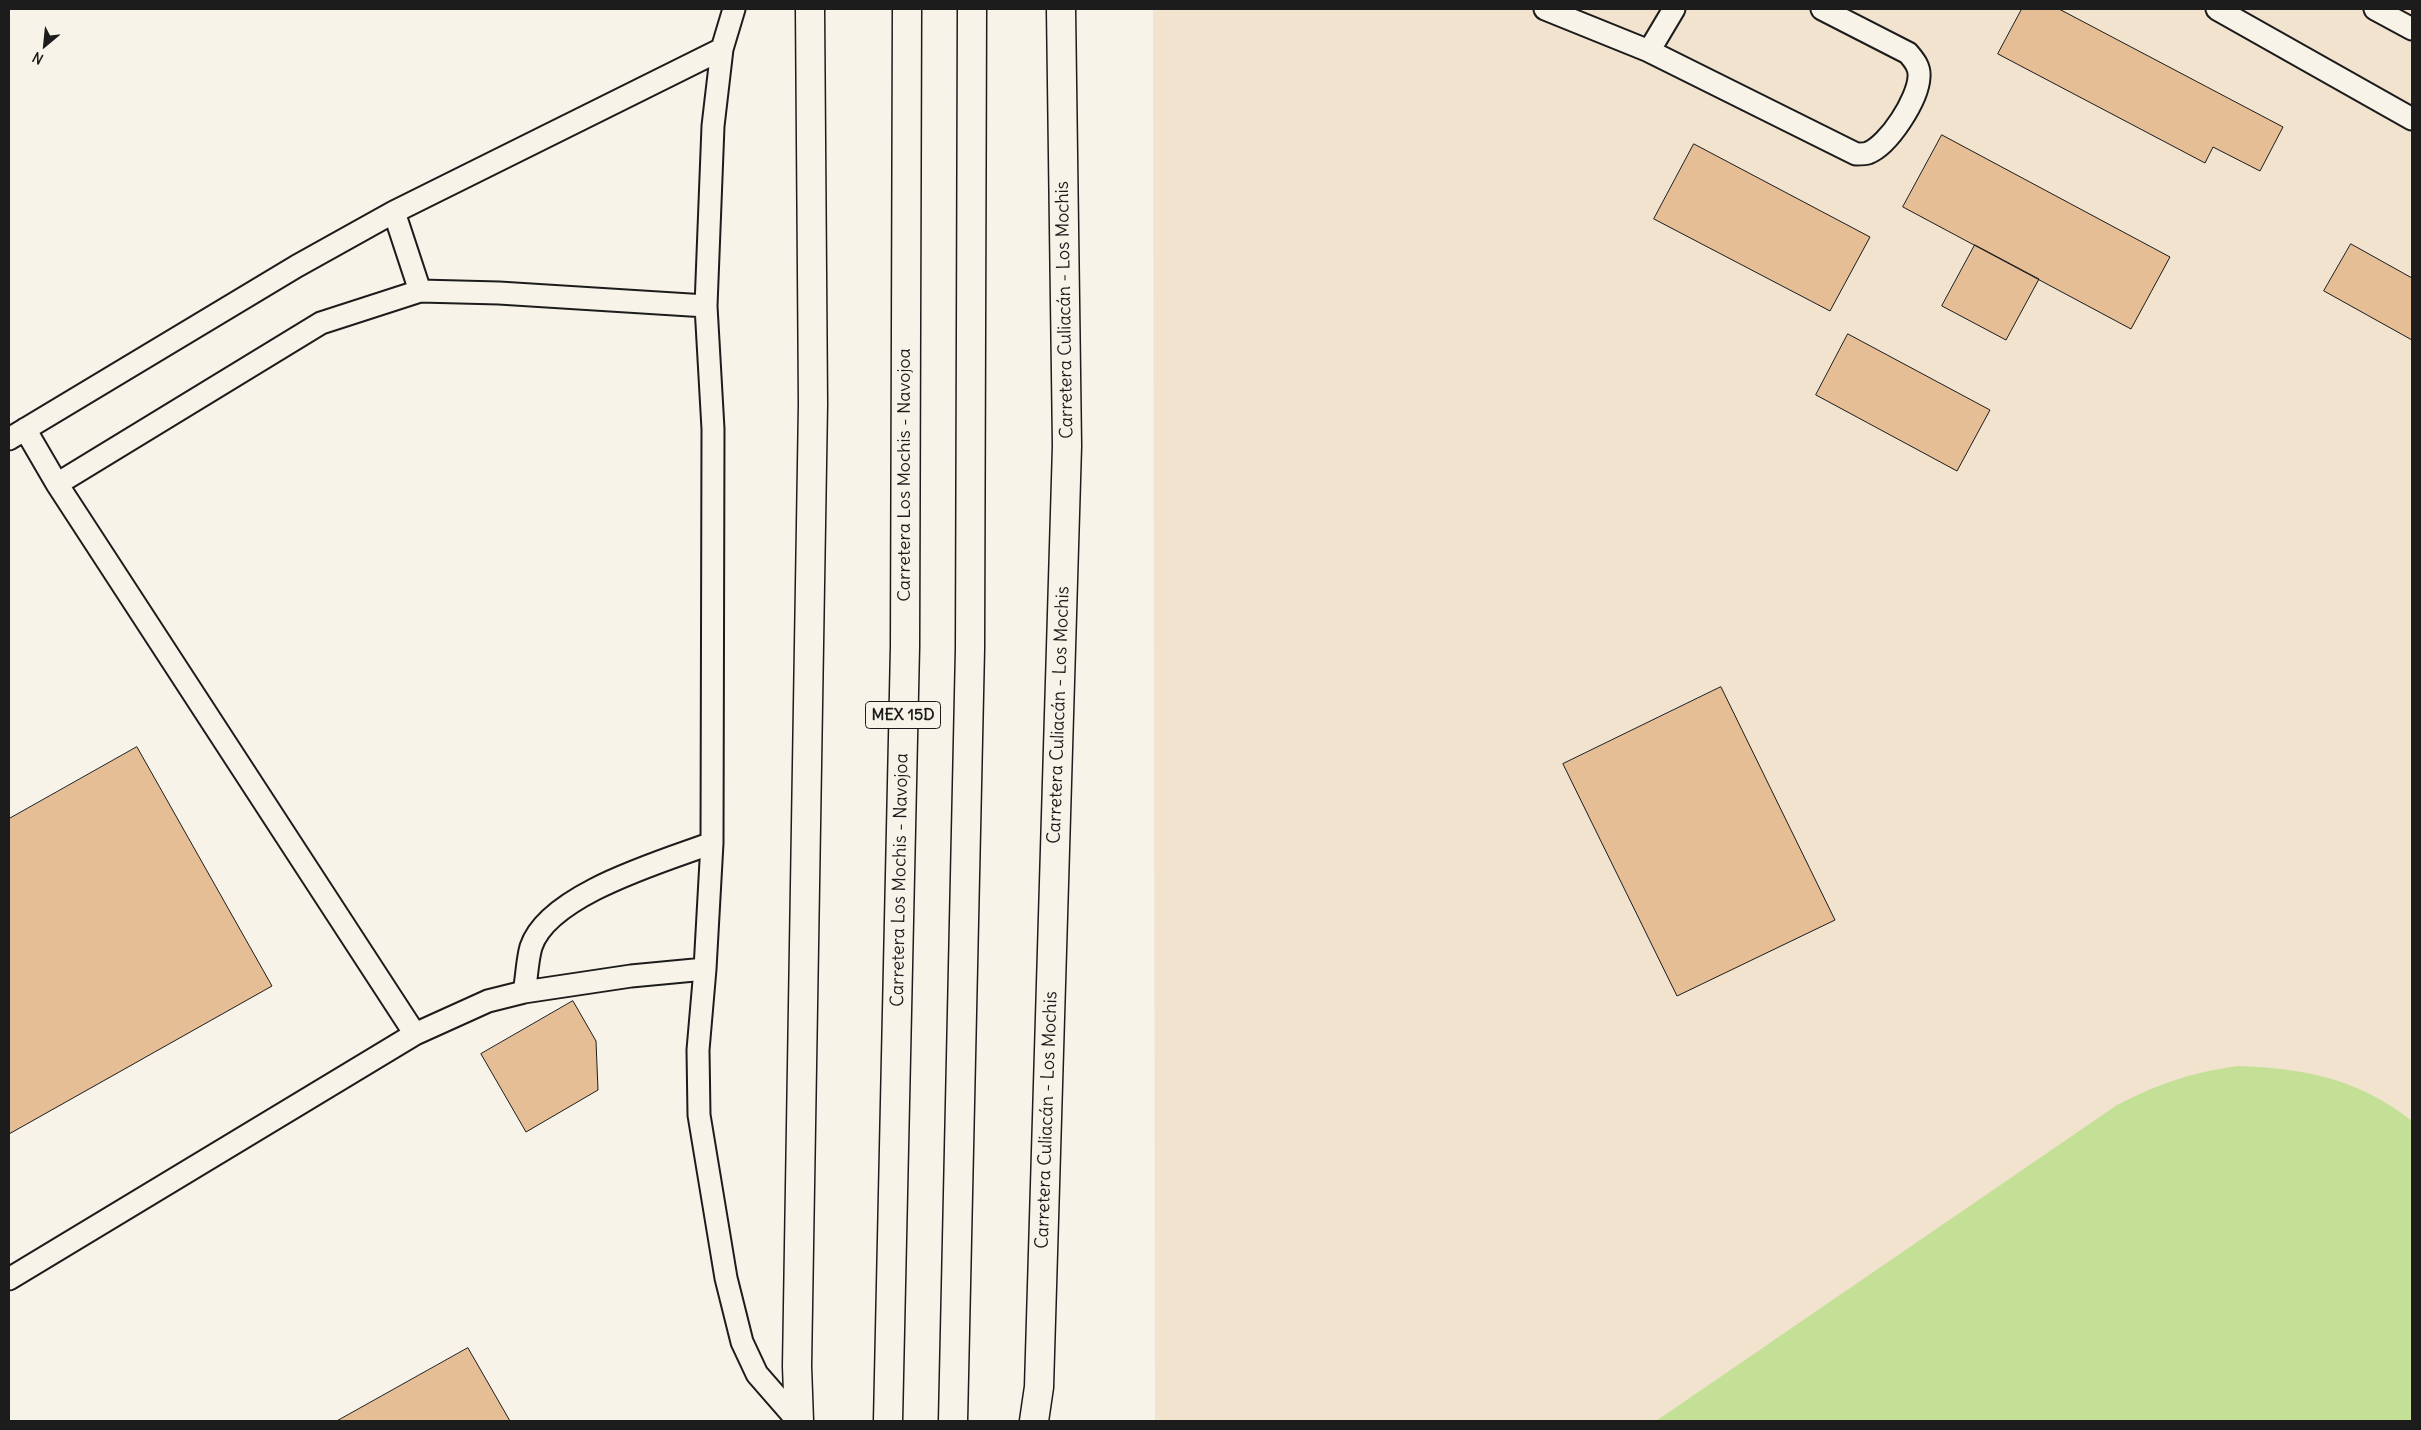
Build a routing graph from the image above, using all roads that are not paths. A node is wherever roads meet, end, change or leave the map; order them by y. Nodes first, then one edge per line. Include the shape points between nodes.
1 (734, 9) edge
2 (810, 9) edge
3 (907, 9) edge
4 (972, 9) edge
5 (1061, 9) edge
6 (1545, 9) edge
7 (1674, 9) edge
8 (1822, 9) edge
9 (2217, 9) edge
10 (2375, 9) edge
11 (2412, 29) edge
12 (722, 49) junction
13 (1649, 52) junction
14 (2412, 119) edge
15 (394, 212) junction
16 (420, 291) junction
17 (706, 306) junction
18 (17, 434) edge
19 (57, 484) junction
20 (712, 843) junction
21 (705, 969) junction
22 (524, 992) junction
23 (415, 1034) junction
24 (9, 1279) edge
25 (799, 1421) edge
26 (888, 1421) edge
27 (953, 1421) edge
28 (1034, 1421) edge

1 - 12 lane
2 - 25 main road via 814,404 796,1366
3 - 26 main road, Carretera Los Mochis - Navojoa / MEX 15D via 905,647
4 - 27 main road via 969,659
5 - 28 main road, Carretera Culiacán - Los Mochis via 1067,446 1039,1387
6 - 13 lane
7 - 13 lane
8 - 13 lane via 1908,53 1917,65 1916,92 1904,115 1888,137 1867,154 1856,154
9 - 14 lane
10 - 11 lane
12 - 15 lane
12 - 17 lane via 713,126
15 - 16 lane
15 - 18 lane
16 - 17 lane
16 - 19 lane via 321,323
17 - 20 lane via 713,429
18 - 19 lane
19 - 23 lane
20 - 21 lane
20 - 22 lane via 580,896 548,920 532,946
21 - 22 lane
21 - 25 lane via 698,1050 699,1115 726,1278 742,1342 757,1374
22 - 23 lane via 488,1001
23 - 24 lane

